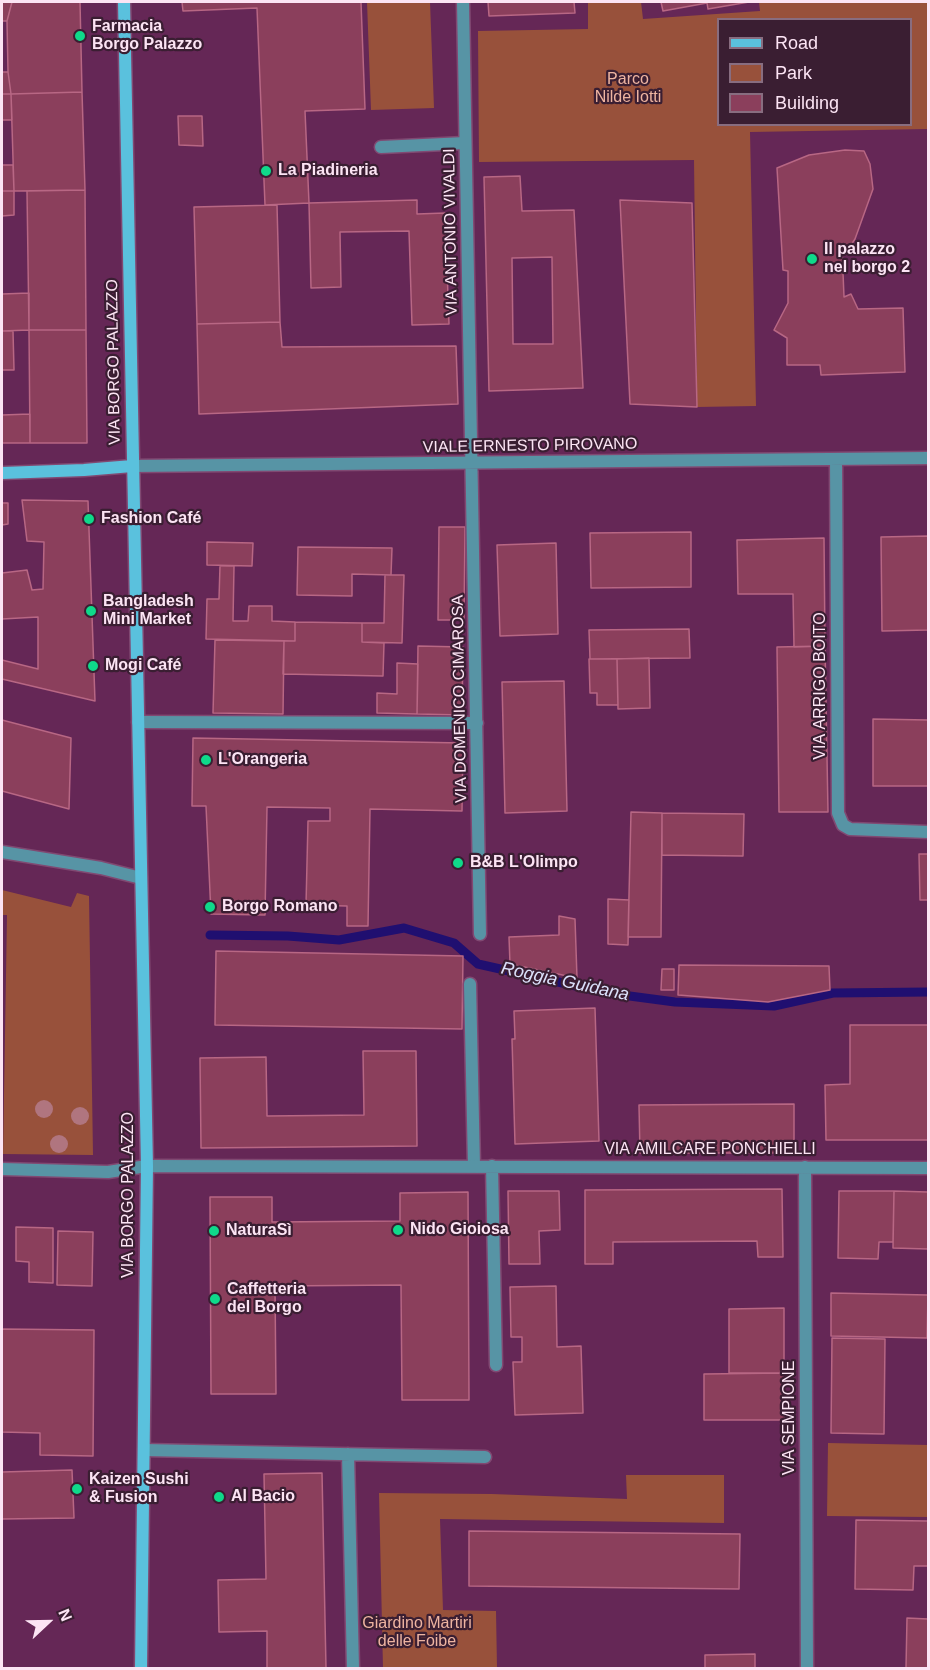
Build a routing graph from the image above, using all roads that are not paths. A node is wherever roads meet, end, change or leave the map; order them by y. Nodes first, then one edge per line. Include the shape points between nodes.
1 (124, 2) edge
2 (463, 2) edge
3 (465, 143) junction
4 (381, 147) dead end
5 (928, 458) edge
6 (836, 459) junction
7 (472, 463) junction
8 (132, 466) junction
9 (2, 473) edge
10 (138, 722) junction
11 (477, 723) junction
12 (928, 832) edge
13 (2, 852) edge
14 (141, 878) junction
15 (480, 934) dead end
16 (470, 984) dead end
17 (147, 1166) junction
18 (474, 1166) junction
19 (492, 1166) junction
20 (805, 1167) junction
21 (928, 1168) edge
22 (2, 1169) edge
23 (496, 1365) dead end
24 (144, 1450) junction
25 (348, 1454) junction
26 (485, 1457) dead end
27 (141, 1668) edge
28 (353, 1668) edge
29 (807, 1668) edge

1 - 8 main road, VIA BORGO PALAZZO
2 - 3 street, VIA ANTONIO VIVALDI
3 - 4 street
3 - 7 street, VIA ANTONIO VIVALDI
5 - 6 street, VIALE ERNESTO PIROVANO
6 - 7 street, VIALE ERNESTO PIROVANO
6 - 12 street, VIA ARRIGO BOITO via 838,813 843,825 850,829
7 - 8 street, VIALE ERNESTO PIROVANO
7 - 11 street, VIA DOMENICO CIMAROSA
8 - 9 main road
8 - 10 main road, VIA BORGO PALAZZO
10 - 11 street
10 - 14 main road, VIA BORGO PALAZZO
11 - 15 street, VIA DOMENICO CIMAROSA
13 - 14 street
14 - 17 main road, VIA BORGO PALAZZO
16 - 18 street
17 - 18 street, VIA AMILCARE PONCHIELLI
17 - 22 street, VIA AMILCARE PONCHIELLI via 108,1172
17 - 24 main road, VIA BORGO PALAZZO
18 - 19 street, VIA AMILCARE PONCHIELLI
19 - 20 street, VIA AMILCARE PONCHIELLI
19 - 23 street
20 - 21 street, VIA AMILCARE PONCHIELLI
20 - 29 street, VIA SEMPIONE
24 - 25 street
24 - 27 main road, VIA BORGO PALAZZO
25 - 26 street
25 - 28 street

